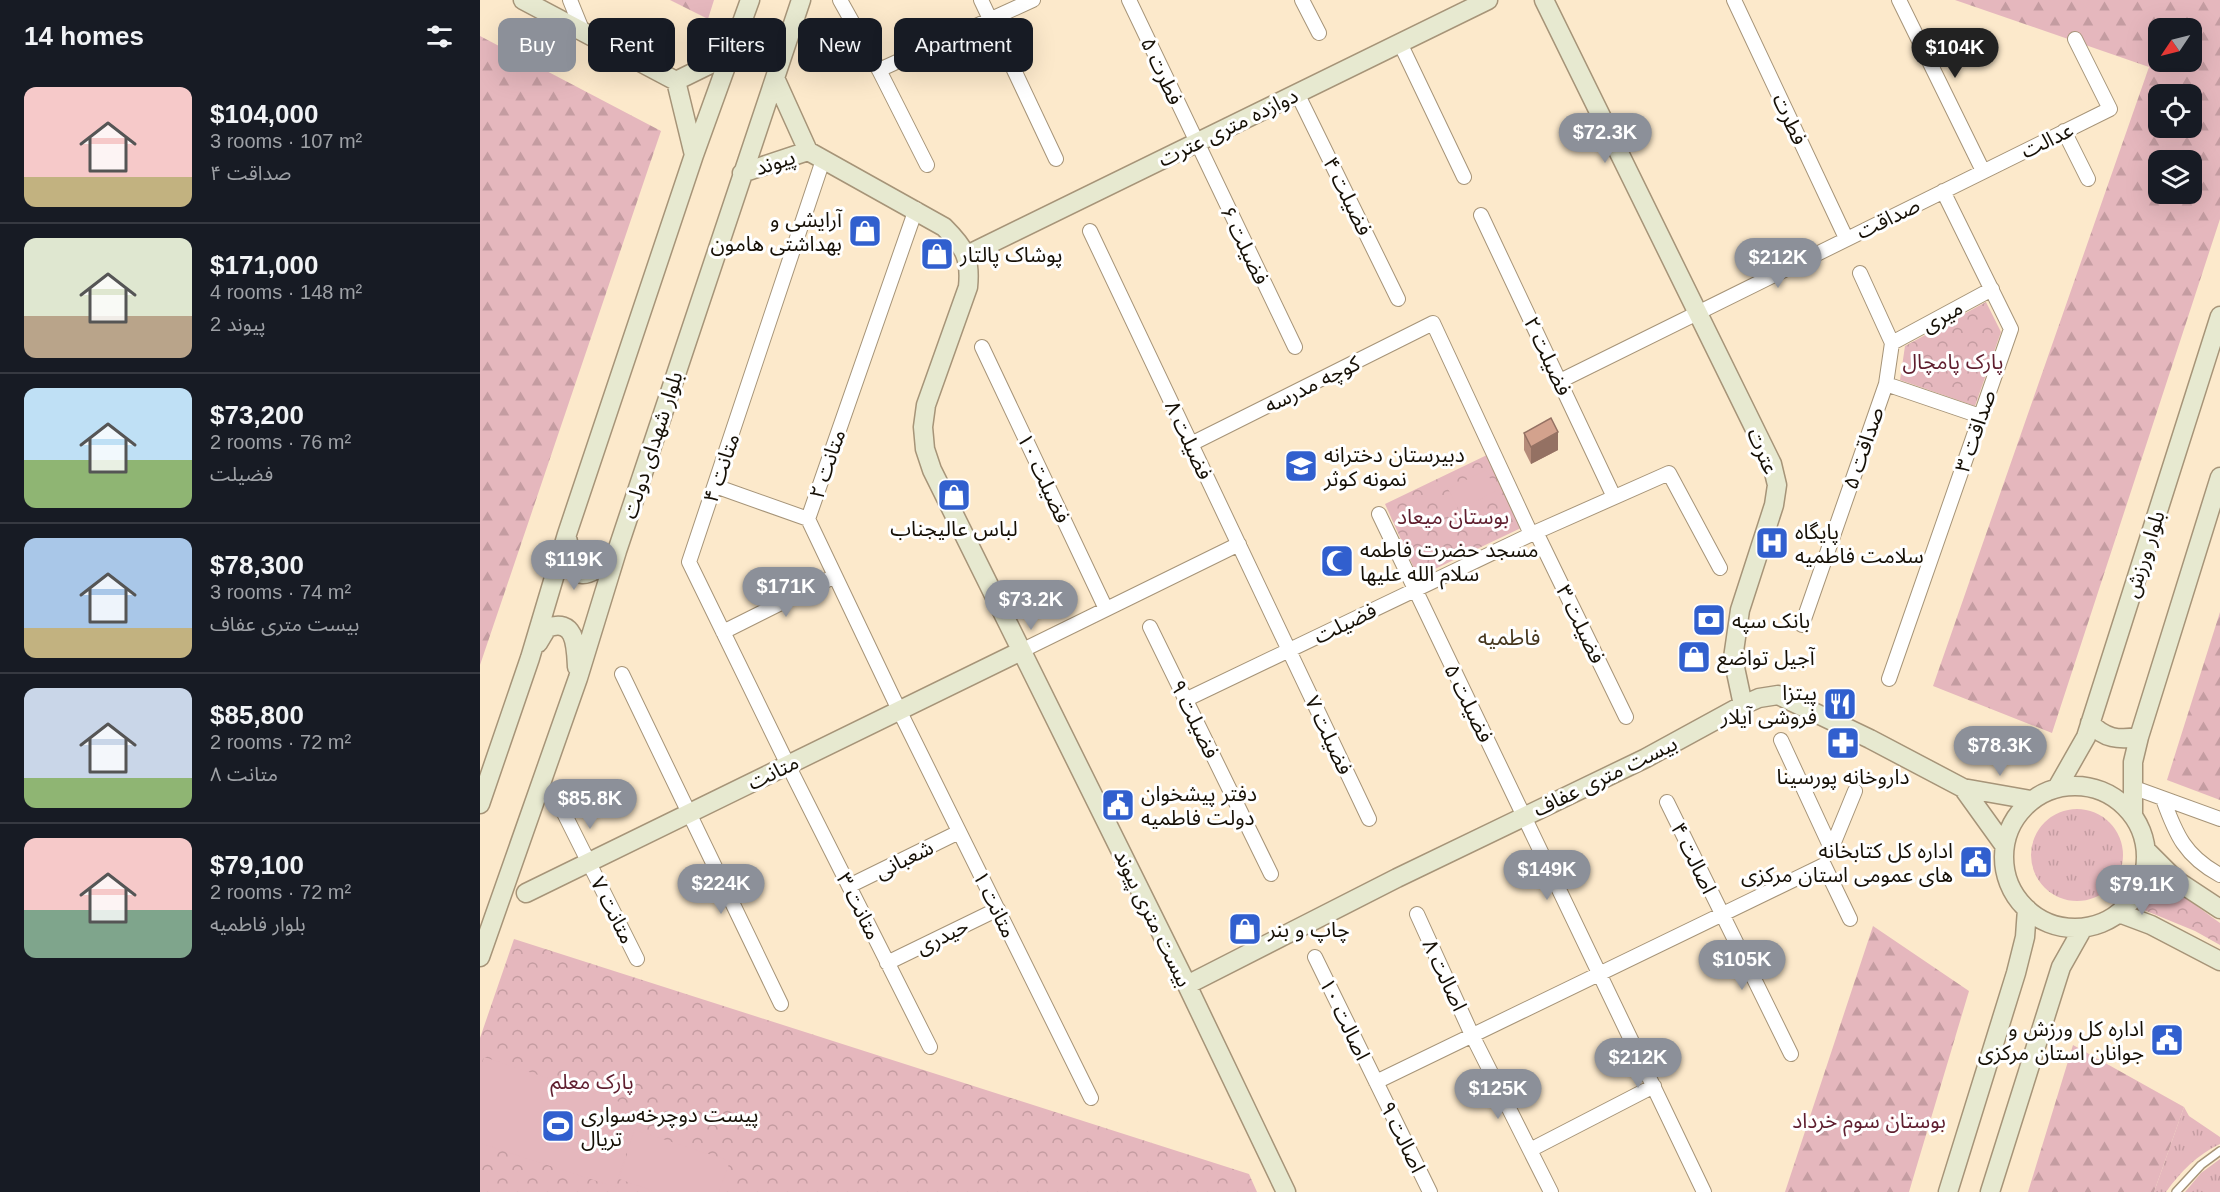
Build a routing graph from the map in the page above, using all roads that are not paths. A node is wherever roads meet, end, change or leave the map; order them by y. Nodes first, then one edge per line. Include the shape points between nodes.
1 (523, 0) edge
2 (570, 0) edge
3 (750, 0) edge
4 (801, 0) edge
5 (840, 0) edge
6 (981, 0) edge
7 (1033, 0) edge
8 (1129, 0) edge
9 (1302, 0) edge
10 (1488, 0) edge
11 (1544, 0) edge
12 (1734, 0) edge
13 (1899, 0) edge
14 (744, 18) edge
15 (850, 18) edge
16 (990, 18) edge
17 (993, 18) edge
18 (583, 32) junction
19 (1318, 33) dead end
20 (2075, 39) dead end
21 (1400, 43) junction
22 (694, 72) edge
23 (724, 72) edge
24 (880, 72) edge
25 (1016, 72) edge
26 (775, 78) junction
27 (676, 81) junction
28 (1298, 93) junction
29 (2064, 131) junction
30 (1196, 143) junction
31 (694, 155) junction
32 (816, 155) junction
33 (1056, 159) dead end
34 (927, 165) dead end
35 (1983, 171) junction
36 (742, 173) junction
37 (1464, 177) dead end
38 (2088, 179) dead end
39 (1943, 191) junction
40 (916, 209) junction
41 (1481, 215) dead end
42 (1090, 231) dead end
43 (1846, 238) junction
44 (967, 255) junction
45 (1860, 273) dead end
46 (1992, 289) junction
47 (1398, 299) dead end
48 (1697, 311) junction
49 (2220, 316) edge
50 (1433, 324) joint
51 (1892, 344) junction
52 (982, 347) dead end
53 (1295, 347) dead end
54 (1560, 381) junction
55 (1886, 384) junction
56 (1980, 416) junction
57 (1191, 444) junction
58 (2220, 477) edge
59 (715, 486) junction
60 (1614, 497) junction
61 (1379, 514) dead end
62 (808, 519) junction
63 (1534, 533) junction
64 (567, 534) junction
65 (1239, 544) junction
66 (617, 551) junction
67 (1720, 568) dead end
68 (835, 576) junction
69 (1414, 590) junction
70 (1106, 609) junction
71 (1802, 625) dead end
72 (1150, 627) dead end
73 (723, 632) junction
74 (1289, 650) junction
75 (1021, 651) junction
76 (530, 658) junction
77 (622, 674) dead end
78 (578, 678) junction
79 (1889, 679) dead end
80 (1185, 700) junction
81 (1743, 705) junction
82 (899, 710) junction
83 (1626, 717) dead end
84 (2090, 723) junction
85 (2139, 737) junction
86 (1781, 740) dead end
87 (788, 765) junction
88 (2132, 787) junction
89 (1963, 788) junction
90 (2057, 788) junction
91 (1855, 791) dead end
92 (2163, 799) junction
93 (2031, 800) junction
94 (1667, 802) dead end
95 (480, 804) edge
96 (564, 813) dead end
97 (689, 813) junction
98 (2133, 816) junction
99 (1524, 817) junction
100 (1369, 819) dead end
101 (2220, 819) edge
102 (959, 832) junction
103 (2004, 845) junction
104 (1831, 848) junction
105 (2146, 850) junction
106 (588, 862) junction
107 (1824, 865) junction
108 (1272, 874) dead end
109 (2220, 875) edge
110 (849, 886) junction
111 (526, 892) dead end
112 (998, 909) junction
113 (2027, 909) junction
114 (2220, 909) edge
115 (2120, 913) junction
116 (1417, 915) dead end
117 (1721, 915) junction
118 (1851, 919) dead end
119 (2083, 928) junction
120 (480, 957) edge
121 (1315, 957) dead end
122 (637, 959) dead end
123 (2220, 961) edge
124 (887, 963) junction
125 (1600, 972) junction
126 (1187, 985) junction
127 (782, 1004) dead end
128 (1472, 1035) junction
129 (930, 1047) dead end
130 (1791, 1054) dead end
131 (1376, 1082) junction
132 (1654, 1086) junction
133 (1091, 1098) dead end
134 (1530, 1150) junction
135 (2220, 1151) edge
136 (1286, 1192) edge
137 (1430, 1192) edge
138 (1551, 1192) edge
139 (1704, 1192) edge
140 (1948, 1192) edge
141 (1990, 1192) edge
142 (2176, 1192) edge

1 - 18 street
2 - 18 street
3 - 14 street
4 - 26 street, بلوار شهدای دولت
5 - 15 street
6 - 16 street
7 - 17 street
8 - 30 street, فطرت ۵
9 - 19 street
10 - 21 street, دوازده متری عترت
11 - 48 street
12 - 43 street, فطرت
13 - 35 street
18 - 27 street
20 - 29 street, عدالت via 2110,109
21 - 28 street, دوازده متری عترت
21 - 37 street
22 - 27 street
23 - 31 street
24 - 34 street
25 - 33 street
26 - 32 street
26 - 36 street, بلوار شهدای دولت
27 - 31 street
28 - 30 street, دوازده متری عترت
28 - 47 street, فضیلت ۴
29 - 35 street, عدالت
29 - 38 street
30 - 44 street, دوازده متری عترت
30 - 53 street, فضیلت ۶
31 - 64 street
32 - 36 street, پیوند
32 - 40 street
32 - 59 street, متانت ۴
35 - 39 street, صداقت
36 - 66 street, بلوار شهدای دولت
39 - 43 street, صداقت
39 - 46 street, صداقت ۳
40 - 44 street via 944,226
40 - 62 street, متانت ۲
41 - 54 street, فضیلت ۲
42 - 57 street, فضیلت ۸
43 - 48 street, صداقت
44 - 75 street, بیست متری پیوند via 968,286 926,405 925,449
45 - 51 street
46 - 51 street, میری
46 - 56 street, صداقت ۳ via 2011,329
48 - 54 street
48 - 81 street, عترت via 1772,464 1777,485 1737,629 1733,658
49 - 84 street, بلوار ورزش
50 - 57 street, کوچه مدرسه
50 - 63 street, فضیلت ۳
51 - 55 street, صداقت ۵
52 - 70 street, فضیلت ۱۰
54 - 60 street, فضیلت ۲
55 - 56 street
55 - 71 street, صداقت ۵
56 - 79 street, صداقت ۳
57 - 65 street, فضیلت ۸
58 - 85 street
59 - 62 street
59 - 73 street, متانت ۴ via 689,561
60 - 63 street, فضیلت
60 - 67 street, فضیلت via 1669,473
61 - 69 street, فضیلت ۵
62 - 68 street, متانت ۲
63 - 69 street, فضیلت
63 - 83 street, فضیلت ۳
64 - 66 street via 568,559 581,574 600,569
64 - 76 street
65 - 70 street
65 - 74 street, فضیلت ۸
66 - 78 street, بلوار شهدای دولت
68 - 73 street
68 - 82 street, متانت ۲
69 - 74 street, فضیلت
69 - 99 street, فضیلت ۵
70 - 75 street
72 - 80 street, فضیلت ۹
73 - 87 street, متانت ۴
74 - 80 street, فضیلت
74 - 100 street, فضیلت ۷
75 - 82 street, متانت
75 - 126 street, بیست متری پیوند
76 - 78 street via 547,628 564,627 572,632 576,645
76 - 95 street
77 - 97 street
78 - 120 street, بلوار شهدای دولت
80 - 108 street, فضیلت ۹
81 - 89 street, بیست متری عفاف via 1778,695
81 - 99 street, بیست متری عفاف via 1646,758
82 - 87 street, متانت
82 - 102 street, متانت ۱
84 - 85 street via 2111,739
84 - 90 street, بلوار ورزش via 2082,746
85 - 88 street
86 - 104 street
87 - 97 street, متانت
87 - 110 street, متانت ۳
88 - 92 street
88 - 98 street
89 - 93 street, بیست متری عفاف
89 - 103 street
90 - 93 street
90 - 98 street via 2071,785 2099,790
91 - 104 street
92 - 101 street
92 - 109 street via 2189,854
93 - 103 street via 2014,820
94 - 117 street, اصالت ۴
96 - 106 street, متانت ۷
97 - 106 street, متانت
97 - 127 street
98 - 105 street
99 - 125 street, فضیلت ۵
99 - 126 street, بیست متری عفاف
102 - 110 street, شعبانی
102 - 112 street, متانت ۱
103 - 113 street via 2005,873
104 - 107 street
105 - 114 street via 2176,880
105 - 115 street via 2143,878
106 - 111 street, متانت
106 - 122 street, متانت ۷
107 - 117 street
107 - 118 street
110 - 124 street, متانت ۳
112 - 124 street, حیدری
112 - 133 street, متانت ۱
113 - 119 street via 2053,925
113 - 140 street via 2016,973
115 - 119 street
115 - 123 street
116 - 128 street, اصالت ۸
117 - 125 street
117 - 130 street, اصالت ۴
119 - 141 street via 2061,967
121 - 131 street, اصالت ۱۰
124 - 129 street, متانت ۳
125 - 128 street
125 - 132 street, فضیلت ۵
126 - 136 street, بیست متری پیوند
128 - 131 street
128 - 134 street, اصالت ۸
131 - 137 street, اصالت ۹
132 - 134 street
132 - 139 street, فضیلت ۵
134 - 138 street, اصالت ۸
135 - 142 lane via 2184,1180

